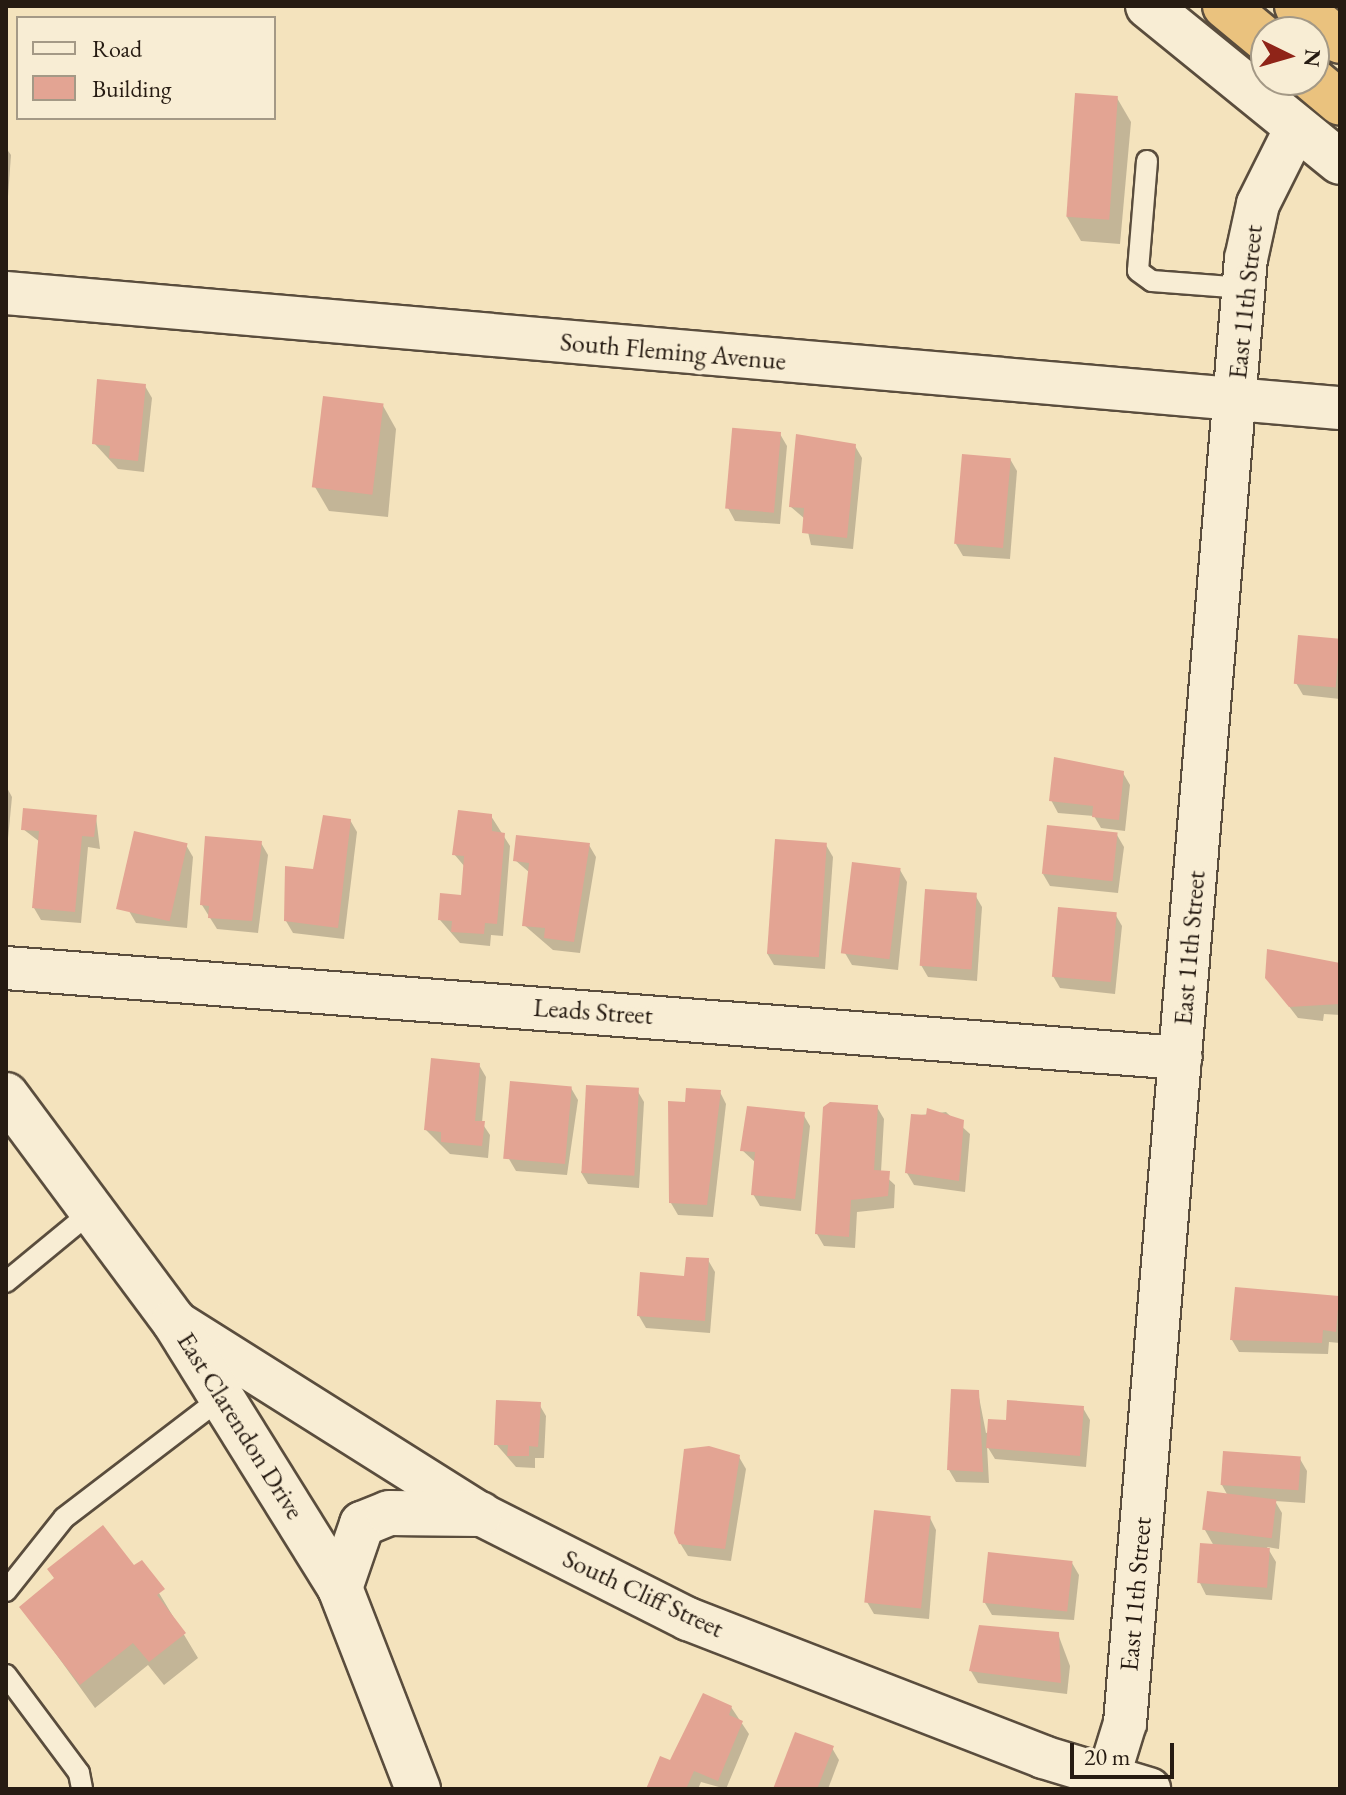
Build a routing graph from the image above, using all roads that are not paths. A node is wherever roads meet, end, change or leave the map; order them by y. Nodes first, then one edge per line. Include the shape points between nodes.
1 (1148, 6) edge
2 (1225, 6) edge
3 (1297, 6) edge
4 (1250, 27) edge
5 (1340, 41) edge
6 (1296, 128) junction
7 (1147, 161) dead end
8 (1340, 162) edge
9 (1244, 288) junction
10 (6, 293) edge
11 (1235, 401) junction
12 (1340, 408) edge
13 (6, 968) edge
14 (1181, 1058) junction
15 (6, 1095) edge
16 (92, 1211) junction
17 (6, 1282) edge
18 (239, 1385) junction
19 (480, 1514) junction
20 (340, 1588) junction
21 (6, 1591) edge
22 (6, 1675) edge
23 (1037, 1773) edge
24 (1109, 1775) junction
25 (82, 1789) edge
26 (418, 1789) edge
27 (1149, 1789) edge

1 - 6 street
2 - 4 highway
3 - 5 highway
6 - 8 street
6 - 9 street, East 11th Street via 1258,204
7 - 9 lane via 1138,271 1152,281
9 - 11 street, East 11th Street
10 - 11 street, South Fleming Avenue
11 - 12 street, South Fleming Avenue
11 - 14 street, East 11th Street
13 - 14 street, Leads Street
14 - 24 street, East 11th Street via 1125,1723
15 - 16 street, East Clarendon Drive
16 - 17 lane
16 - 18 street, East Clarendon Drive via 174,1321
18 - 19 street, South Cliff Street
18 - 20 street, East Clarendon Drive
18 - 21 lane via 64,1518
19 - 20 street via 389,1513 362,1524
19 - 23 street, South Cliff Street via 688,1619
20 - 26 street, East Clarendon Drive
22 - 25 lane via 79,1773
23 - 24 street, South Cliff Street
24 - 27 street, South Cliff Street

